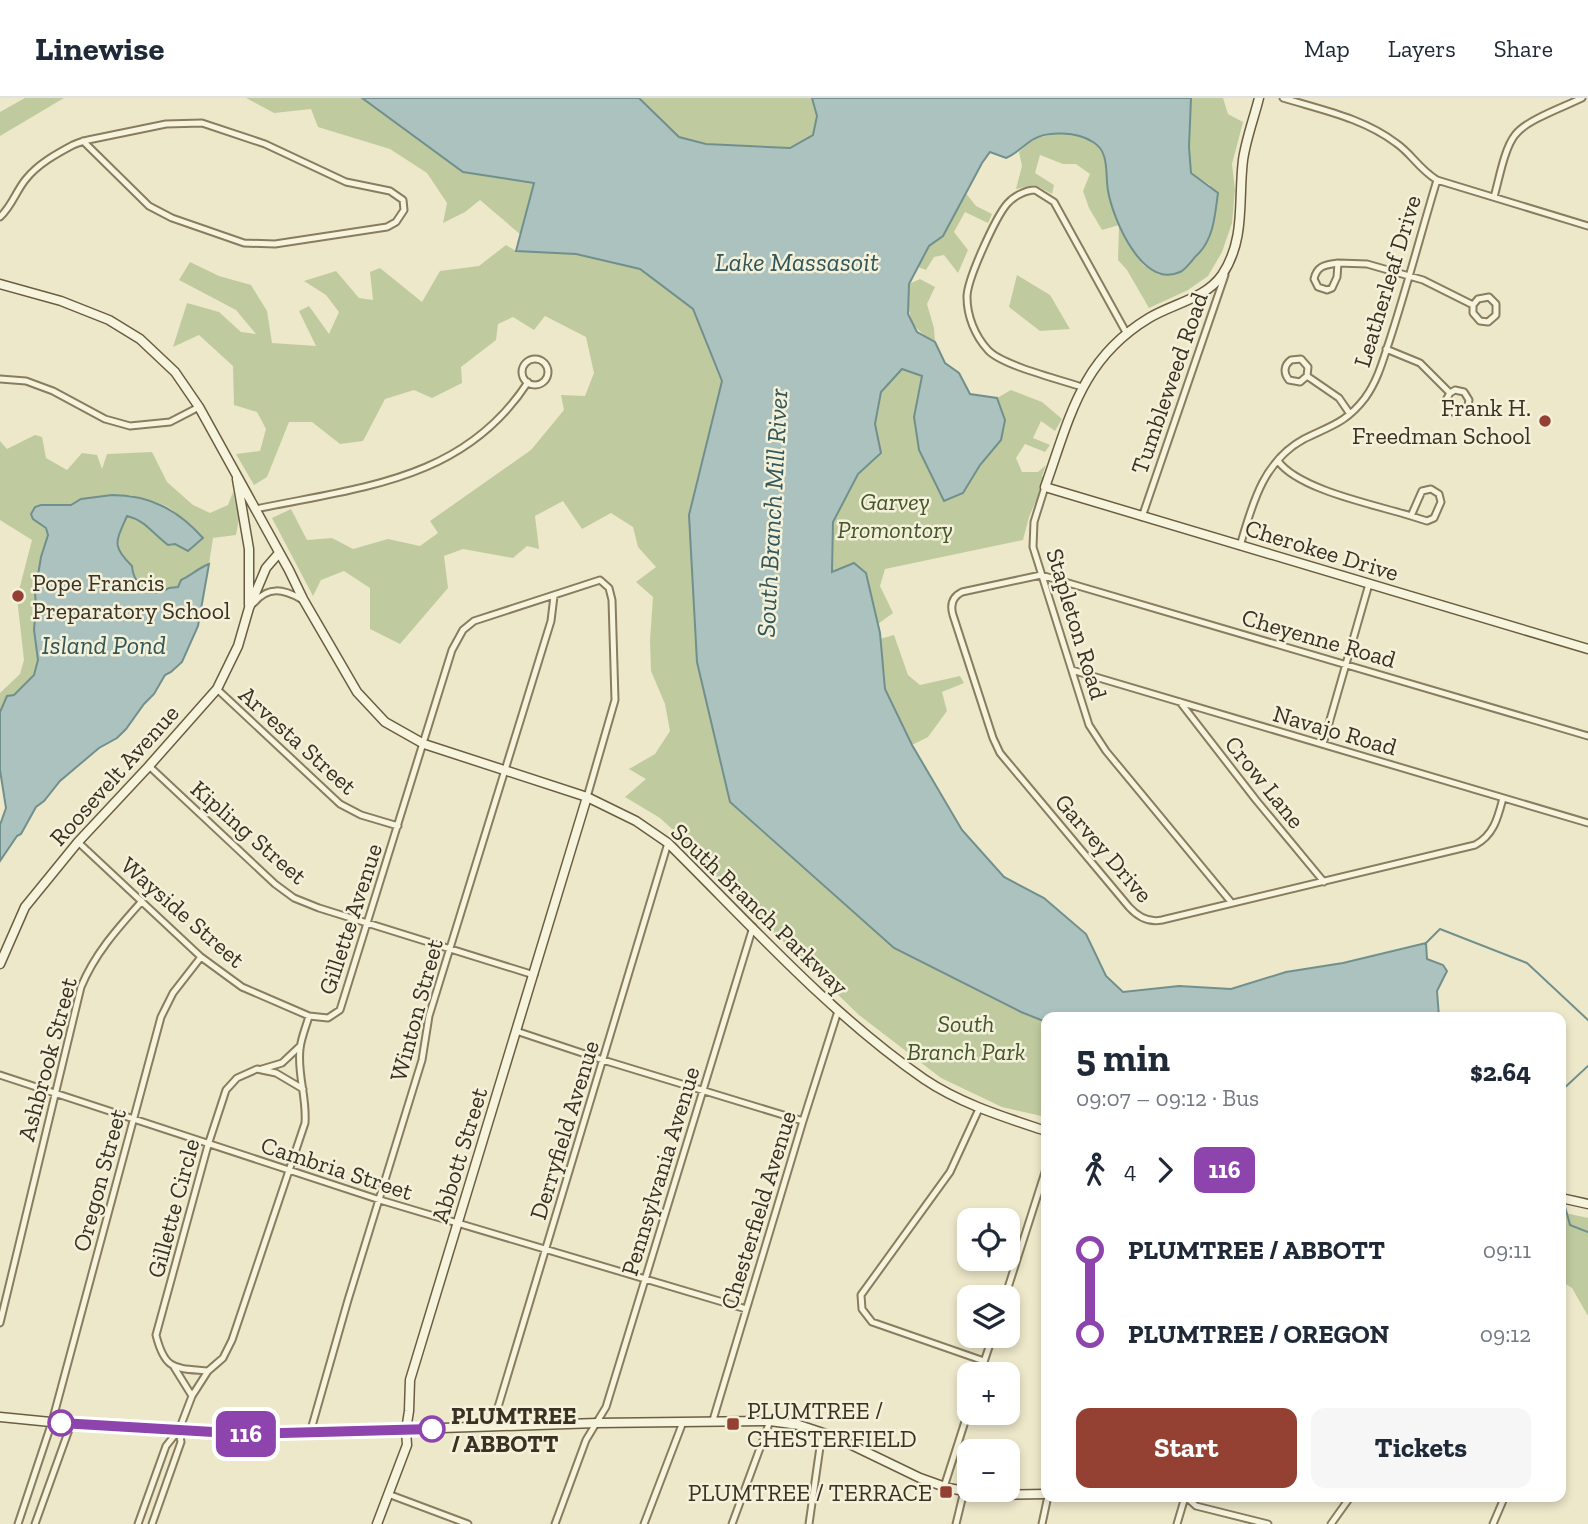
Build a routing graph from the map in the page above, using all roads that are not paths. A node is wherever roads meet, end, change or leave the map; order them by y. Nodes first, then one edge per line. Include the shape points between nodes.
1 (1259, 98) edge
2 (1283, 98) edge
3 (1582, 98) edge
4 (83, 141) junction
5 (1437, 180) junction
6 (1494, 197) junction
7 (0, 218) edge
8 (1588, 226) edge
9 (1229, 261) junction
10 (1338, 264) junction
11 (1409, 277) junction
12 (0, 284) edge
13 (1473, 305) junction
14 (1127, 334) junction
15 (1386, 349) junction
16 (1307, 376) junction
17 (0, 379) edge
18 (528, 382) junction
19 (1082, 387) junction
20 (1450, 393) junction
21 (199, 407) junction
22 (1350, 414) junction
23 (1278, 461) junction
24 (234, 469) junction
25 (1045, 487) junction
26 (256, 509) junction
27 (1410, 516) junction
28 (1142, 517) junction
29 (1241, 546) junction
30 (279, 553) junction
31 (1041, 575) junction
32 (1369, 584) junction
33 (554, 596) junction
34 (303, 599) junction
35 (250, 608) junction
36 (1588, 649) edge
37 (1347, 665) junction
38 (1072, 670) junction
39 (216, 689) junction
40 (1180, 702) junction
41 (1588, 736) edge
42 (424, 744) junction
43 (1323, 744) junction
44 (149, 766) junction
45 (504, 770) junction
46 (587, 797) junction
47 (1503, 798) junction
48 (1588, 822) edge
49 (398, 826) junction
50 (78, 842) junction
51 (668, 843) junction
52 (1324, 882) junction
53 (142, 901) junction
54 (1231, 902) junction
55 (368, 925) junction
56 (753, 927) junction
57 (450, 948) junction
58 (201, 957) junction
59 (0, 964) edge
60 (534, 975) junction
61 (838, 1011) junction
62 (309, 1016) junction
63 (516, 1031) junction
64 (300, 1046) junction
65 (603, 1060) junction
66 (257, 1069) junction
67 (0, 1075) edge
68 (303, 1089) junction
69 (703, 1090) junction
70 (55, 1094) junction
71 (979, 1109) junction
72 (134, 1121) junction
73 (803, 1121) junction
74 (1041, 1129) edge
75 (208, 1145) junction
76 (289, 1171) junction
77 (1041, 1185) edge
78 (1566, 1199) edge
79 (380, 1200) junction
80 (1588, 1204) edge
81 (458, 1224) junction
82 (546, 1251) junction
83 (646, 1279) junction
84 (1009, 1285) edge
85 (746, 1309) junction
86 (0, 1323) edge
87 (988, 1348) edge
88 (984, 1361) joint
89 (174, 1367) junction
90 (208, 1371) junction
91 (192, 1395) junction
92 (0, 1417) edge
93 (713, 1420) junction
94 (683, 1421) junction
95 (770, 1421) junction
96 (52, 1422) junction
97 (597, 1423) junction
98 (71, 1424) junction
99 (964, 1425) edge
100 (492, 1427) junction
101 (179, 1430) junction
102 (406, 1430) junction
103 (310, 1433) junction
104 (822, 1433) junction
105 (944, 1487) junction
106 (957, 1490) edge
107 (388, 1494) junction
108 (1020, 1495) edge
109 (1041, 1495) edge
110 (961, 1502) edge
111 (1046, 1502) edge
112 (1184, 1502) edge
113 (1191, 1502) edge
114 (1347, 1502) edge
115 (1502, 1502) edge
116 (18, 1524) edge
117 (35, 1524) edge
118 (138, 1524) edge
119 (152, 1524) edge
120 (377, 1524) edge
121 (466, 1524) edge
122 (555, 1524) edge
123 (644, 1524) edge
124 (732, 1524) edge
125 (809, 1524) edge
126 (956, 1524) edge
127 (1042, 1524) edge
128 (1177, 1524) edge
129 (1268, 1524) edge
130 (1331, 1524) edge
131 (1493, 1524) edge

1 - 9 street, Stapleton Road via 1244,152 1241,217
2 - 5 street via 1374,128
3 - 6 street via 1516,134
4 - 4 street via 166,124 202,123 257,141 352,184 394,193 403,200 404,210 387,227 248,244 149,206
4 - 7 street via 34,170
5 - 6 street
5 - 11 street, Leatherleaf Drive
6 - 8 street
9 - 14 street, Stapleton Road via 1208,289
9 - 28 street, Tumbleweed Road
10 - 10 street via 1332,288 1318,287 1314,279 1319,269
10 - 11 street via 1367,264
11 - 13 street
11 - 15 street, Leatherleaf Drive
12 - 21 street, Roosevelt Avenue via 77,307 124,328 169,365
13 - 13 street via 1489,297 1497,313 1490,321 1480,321
14 - 19 street, Stapleton Road via 1100,360
14 - 19 street via 1054,202 1035,190 1010,201 969,283 967,304 973,327 994,356
15 - 20 street via 1420,363
15 - 22 street, Leatherleaf Drive via 1373,385
16 - 16 street via 1308,367 1301,359 1291,359 1286,375 1300,382
16 - 22 street via 1339,398
17 - 21 street via 26,381 105,419 130,426 170,422
18 - 18 street via 524,366 530,360 542,360 548,370 546,379 539,384
18 - 26 street via 478,439 418,471 382,484
19 - 25 street, Stapleton Road
20 - 20 street via 1466,394 1467,410 1459,414 1449,410 1446,400
21 - 24 street, Roosevelt Avenue
22 - 23 street, Leatherleaf Drive via 1300,442
23 - 27 street via 1293,476 1317,487
23 - 29 street, Leatherleaf Drive via 1260,486
24 - 26 street, Roosevelt Avenue
24 - 35 street, Roosevelt Avenue via 249,549
25 - 28 street, Cherokee Drive
25 - 31 street, Stapleton Road via 1032,534
26 - 30 street, Roosevelt Avenue
27 - 27 street via 1422,491 1431,489 1438,494 1441,502 1434,518 1427,521
28 - 29 street, Cherokee Drive
29 - 32 street, Cherokee Drive
30 - 34 street, South Branch Parkway
30 - 35 street, Roosevelt Avenue via 266,568
31 - 37 street, Cheyenne Road
31 - 38 street, Stapleton Road
31 - 54 street, Garvey Drive via 962,592 952,605 998,750 1140,917 1155,922
32 - 36 street, Cherokee Drive
32 - 37 street
33 - 42 street, Gillette Avenue via 474,621 463,630 452,650
33 - 45 street, Winton Street via 551,621
33 - 46 street via 600,580 609,588 612,600 615,701
34 - 35 street via 273,590
34 - 42 street, South Branch Parkway via 357,692 385,722
35 - 39 street, Roosevelt Avenue via 238,646
37 - 41 street, Cheyenne Road
37 - 43 street
38 - 40 street, Navajo Road
38 - 54 street, Stapleton Road via 1097,739
39 - 44 street, Roosevelt Avenue
39 - 49 street, Arvesta Street via 340,804
40 - 43 street, Navajo Road
40 - 52 street, Crow Lane
42 - 45 street, South Branch Parkway
42 - 49 street, Gillette Avenue
43 - 47 street, Navajo Road
44 - 50 street, Roosevelt Avenue
44 - 55 street, Kipling Street via 284,891
45 - 46 street, South Branch Parkway
45 - 57 street, Winton Street
46 - 51 street, South Branch Parkway
46 - 60 street, Abbott Street
47 - 48 street, Navajo Road
47 - 52 street, Garvey Drive via 1493,830 1480,843
49 - 55 street, Gillette Avenue
50 - 53 street, Wayside Street
50 - 59 street, Roosevelt Avenue via 25,907
51 - 56 street, South Branch Parkway
51 - 65 street, Derryfield Avenue
52 - 54 street, Garvey Drive
53 - 58 street, Wayside Street
53 - 70 street, Ashbrook Street via 108,939 87,973
55 - 57 street, Kipling Street
55 - 62 street, Gillette Avenue via 340,1010 328,1018
56 - 61 street, South Branch Parkway
56 - 69 street, Pennsylvania Avenue
57 - 60 street, Kipling Street
57 - 79 street, Winton Street
58 - 62 street, Wayside Street via 242,987
58 - 72 street, Oregon Street via 163,1011
60 - 63 street, Abbott Street
61 - 71 street, South Branch Parkway via 925,1080
61 - 73 street, Chesterfield Avenue
62 - 64 street, Gillette Avenue
63 - 65 street
63 - 81 street, Abbott Street
64 - 66 street, Gillette Circle via 282,1063
64 - 68 street, Gillette Avenue
65 - 69 street
65 - 82 street, Derryfield Avenue
66 - 68 street via 276,1073
66 - 75 street, Gillette Circle via 237,1078 226,1090
67 - 70 street, Cambria Street
68 - 76 street, Gillette Avenue via 305,1122
69 - 73 street
69 - 83 street, Pennsylvania Avenue
70 - 72 street, Cambria Street
70 - 86 street, Ashbrook Street
71 - 74 street, South Branch Parkway
71 - 88 street via 950,1172 860,1296 862,1309 872,1321
72 - 75 street, Cambria Street
72 - 96 street, Oregon Street
73 - 85 street, Chesterfield Avenue
75 - 76 street, Cambria Street
75 - 89 street, Gillette Circle via 156,1335 161,1354
76 - 79 street, Cambria Street
76 - 90 street, Gillette Avenue via 232,1340 223,1358
77 - 84 street
78 - 80 street
79 - 81 street, Cambria Street
79 - 103 street, Winton Street
81 - 82 street, Cambria Street
81 - 102 street, Abbott Street via 410,1380
82 - 83 street, Cambria Street
82 - 100 street, Derryfield Avenue
83 - 85 street, Cambria Street
83 - 97 street, Pennsylvania Avenue
85 - 93 street, Chesterfield Avenue
87 - 88 street
89 - 90 street
89 - 91 street, Gillette Circle
90 - 91 street, Gillette Avenue
91 - 101 street, Gillette Avenue
92 - 96 street
93 - 94 street
93 - 95 street
94 - 97 street
94 - 123 street
95 - 104 street
95 - 124 street
96 - 98 street
96 - 116 street, Oregon Street
97 - 100 street
97 - 122 street, Pennsylvania Avenue via 586,1440
98 - 101 street
98 - 117 street
99 - 105 street
100 - 102 street
101 - 103 street
101 - 118 street, Gillette Avenue via 166,1446
101 - 119 street, Gillette Avenue via 181,1442
102 - 103 street
102 - 107 street, Abbott Street via 407,1445
104 - 105 street
104 - 125 street
105 - 106 street
107 - 120 street, Abbott Street
107 - 121 street
108 - 109 street
110 - 126 street
111 - 127 street
112 - 128 street
113 - 129 street
114 - 130 street
115 - 131 street

